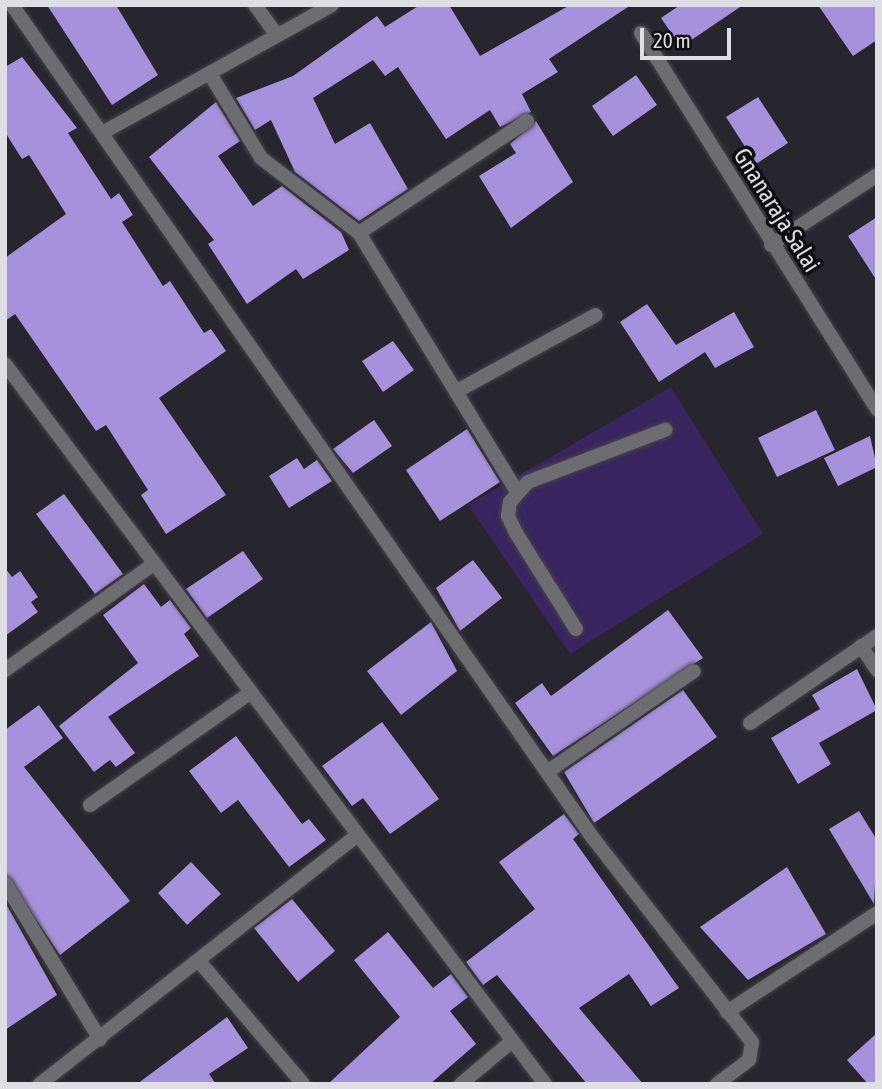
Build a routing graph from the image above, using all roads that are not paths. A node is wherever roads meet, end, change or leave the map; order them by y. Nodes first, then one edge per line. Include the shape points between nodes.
1 (12, 5) edge
2 (255, 5) edge
3 (332, 5) edge
4 (641, 33) dead end
5 (277, 35) junction
6 (210, 74) junction
7 (527, 121) dead end
8 (102, 133) junction
9 (877, 175) edge
10 (359, 233) junction
11 (771, 245) junction
12 (596, 314) dead end
13 (5, 364) edge
14 (457, 391) junction
15 (877, 409) edge
16 (665, 430) dead end
17 (516, 490) junction
18 (152, 565) junction
19 (576, 629) dead end
20 (877, 636) edge
21 (861, 646) junction
22 (5, 670) edge
23 (877, 670) edge
24 (694, 671) dead end
25 (250, 693) junction
26 (750, 723) dead end
27 (547, 772) junction
28 (90, 805) dead end
29 (358, 835) junction
30 (5, 883) edge
31 (877, 914) edge
32 (198, 960) junction
33 (727, 1012) junction
34 (100, 1039) junction
35 (512, 1041) junction
36 (40, 1084) edge
37 (303, 1084) edge
38 (461, 1084) edge
39 (545, 1084) edge
40 (718, 1084) edge

1 - 8 street
2 - 5 street
3 - 5 street
4 - 11 street, Gnanaraja Salai
5 - 6 street
6 - 8 street
6 - 10 street via 261,158
7 - 10 street
8 - 27 street
9 - 11 street
10 - 14 street
11 - 15 street, Gnanaraja Salai
12 - 14 street
13 - 18 street
14 - 17 street
16 - 17 street
17 - 19 street via 508,516
18 - 22 street
18 - 25 street
20 - 21 street
21 - 23 street
21 - 26 street
24 - 27 street
25 - 28 street
25 - 29 street
27 - 33 street
29 - 32 street
29 - 35 street
30 - 34 street
31 - 33 street
32 - 34 street
32 - 37 street
33 - 40 street via 754,1052
34 - 36 street
35 - 38 street
35 - 39 street

